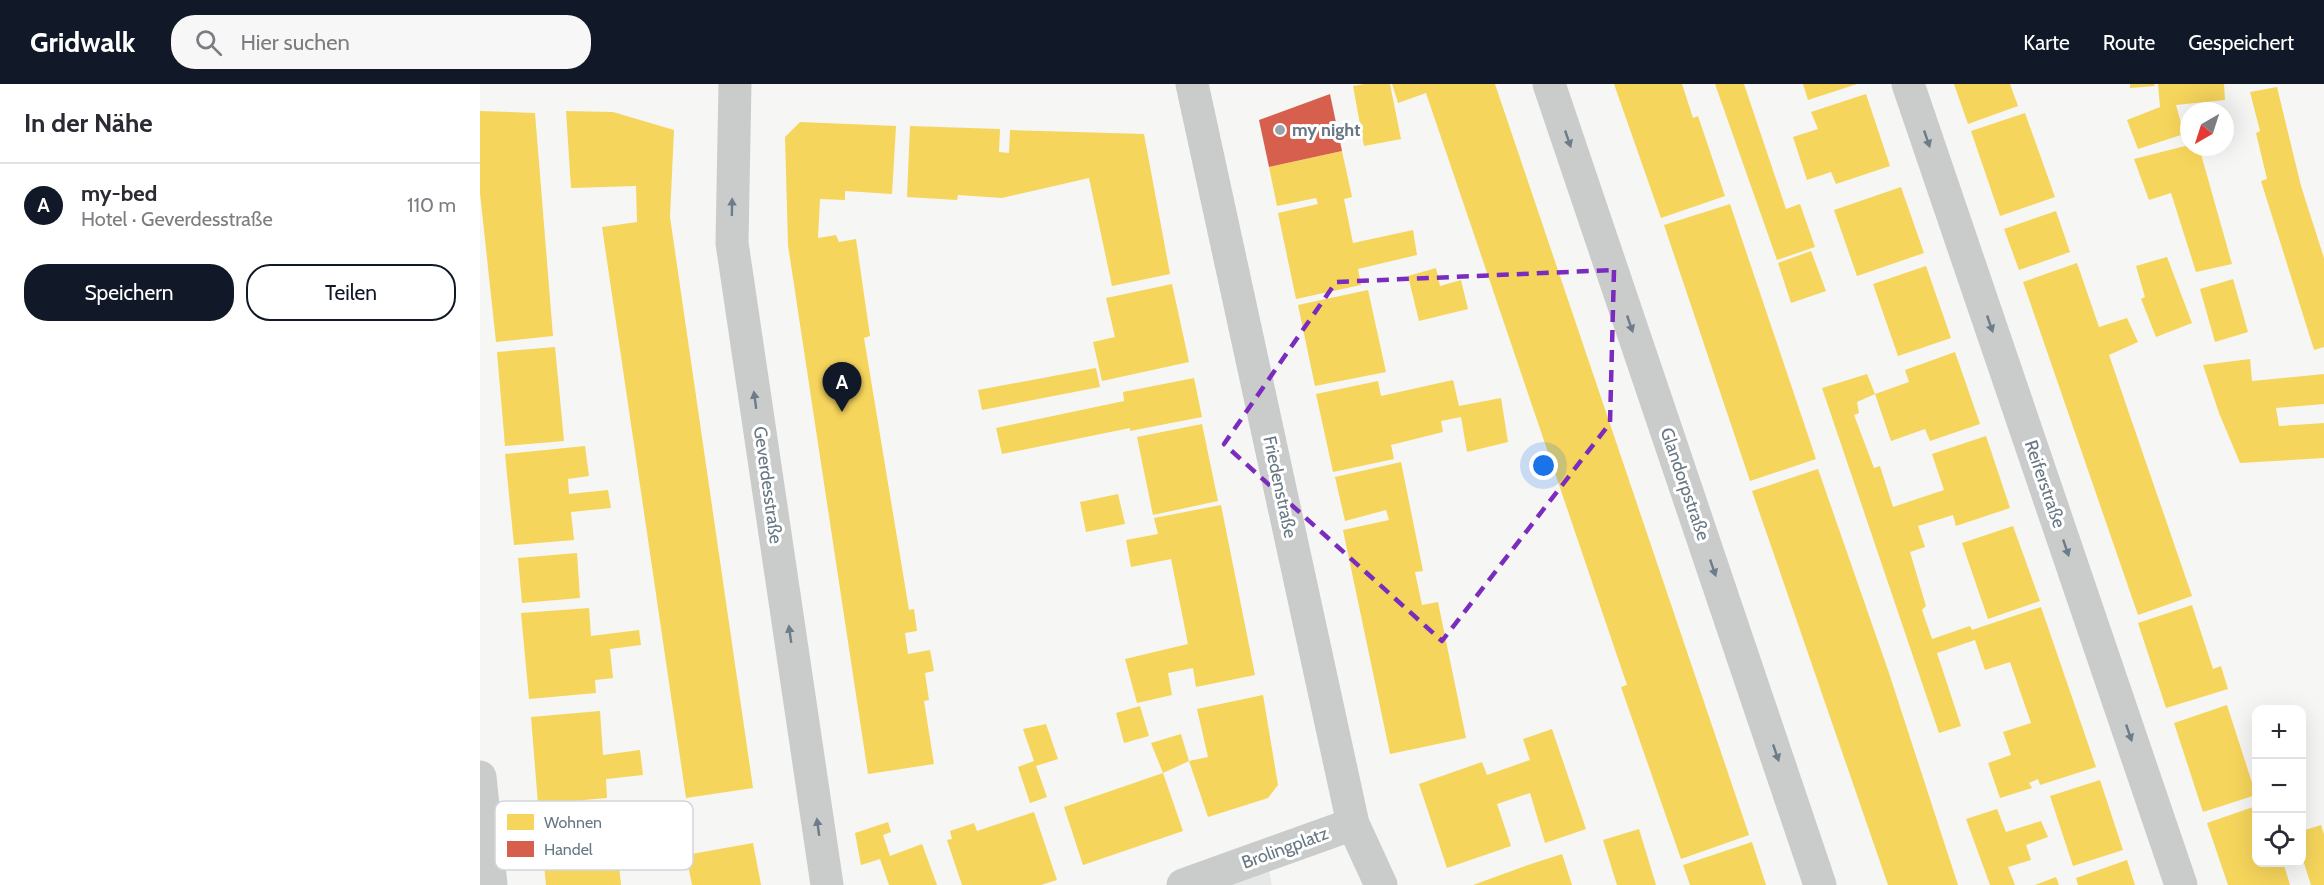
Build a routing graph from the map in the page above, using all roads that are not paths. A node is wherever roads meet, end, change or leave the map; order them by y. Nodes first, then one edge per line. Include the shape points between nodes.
1 (735, 84) edge
2 (1192, 84) edge
3 (1549, 84) edge
4 (1908, 84) edge
5 (480, 777) edge
6 (1353, 824) junction
7 (491, 885) edge
8 (827, 885) edge
9 (1183, 885) edge
10 (1381, 885) edge
11 (1820, 885) edge
12 (2181, 885) edge

8 -> 1 street, Geverdesstraße via 732,243
2 - 6 street, Friedenstraße
3 -> 11 street, Glandorpstraße
4 -> 12 street, Reiferstraße
5 - 7 street
6 - 9 street, Brolingplatz
6 - 10 street, Friedenstraße

